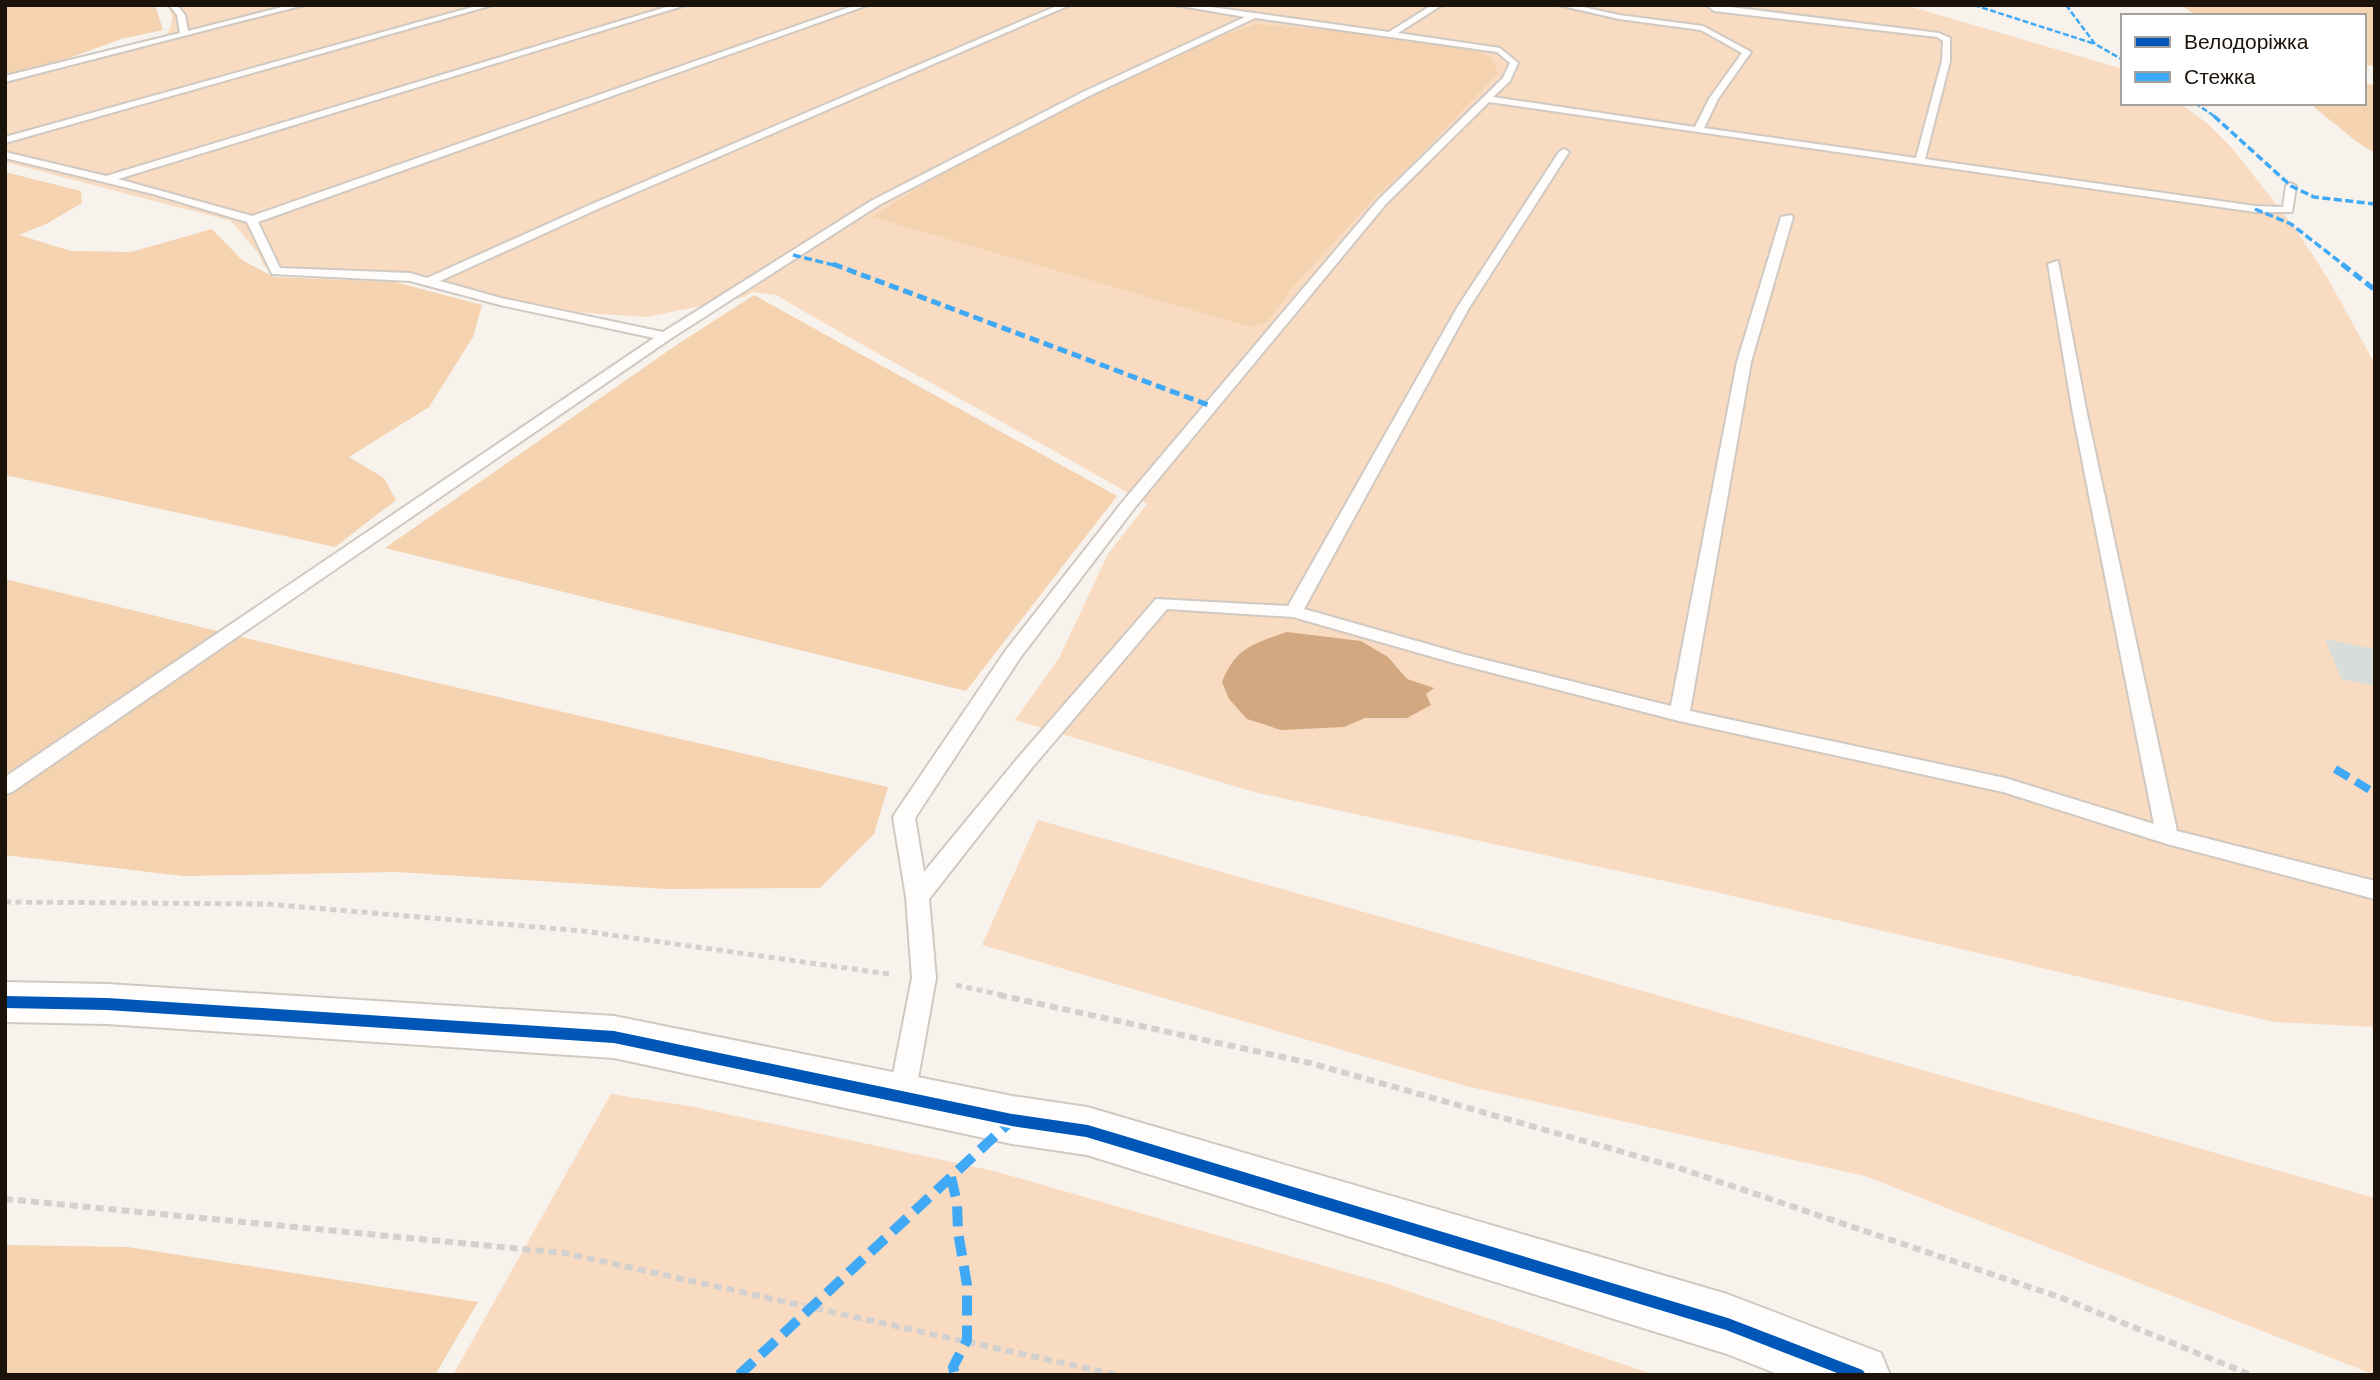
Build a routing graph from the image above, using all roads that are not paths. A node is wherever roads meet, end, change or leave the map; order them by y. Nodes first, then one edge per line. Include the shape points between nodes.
1 (173, 5) edge
2 (300, 5) edge
3 (489, 5) edge
4 (682, 5) edge
5 (864, 5) edge
6 (1066, 5) edge
7 (1179, 5) edge
8 (1260, 5) edge
9 (1438, 5) edge
10 (1562, 5) edge
11 (1248, 15) junction
12 (1709, 16) edge
13 (184, 33) junction
14 (1390, 35) junction
15 (5, 79) edge
16 (1485, 99) junction
17 (1699, 130) junction
18 (5, 140) edge
19 (1564, 152) dead end
20 (5, 155) edge
21 (1920, 160) junction
22 (107, 180) junction
23 (2291, 186) dead end
24 (1787, 218) dead end
25 (252, 220) junction
26 (2054, 264) dead end
27 (428, 282) junction
28 (665, 336) junction
29 (1294, 612) junction
30 (1679, 715) junction
31 (5, 787) edge
32 (2167, 836) junction
33 (2375, 890) edge
34 (917, 897) junction
35 (5, 1002) edge
36 (902, 1094) junction
37 (1859, 1375) edge

1 - 13 lane via 181,15
2 - 13 lane
3 - 18 lane
4 - 22 lane
5 - 25 lane
6 - 27 lane
7 - 11 lane
8 - 11 lane
9 - 14 lane
10 - 12 lane via 1619,18
11 - 14 lane
11 - 28 lane via 875,203
12 - 17 lane via 1747,52
12 - 21 lane via 1866,25 1940,35 1947,40 1946,61
13 - 15 lane
14 - 16 lane via 1500,50 1514,63 1507,79
16 - 17 lane
16 - 34 lane via 1382,202 1130,503 1013,654 904,817
17 - 21 lane
19 - 29 lane via 1463,308
20 - 22 lane
21 - 23 lane via 2255,209 2288,209
22 - 25 lane
24 - 30 lane via 1744,362
25 - 27 lane via 276,271 410,277
26 - 32 lane via 2080,414
27 - 28 lane
28 - 31 lane
29 - 30 lane
29 - 34 lane via 1162,603
30 - 32 lane via 2005,785
32 - 33 lane
34 - 36 lane via 924,978
35 - 36 street via 107,1004 614,1037
36 - 37 street via 1012,1120 1087,1131 1727,1324

